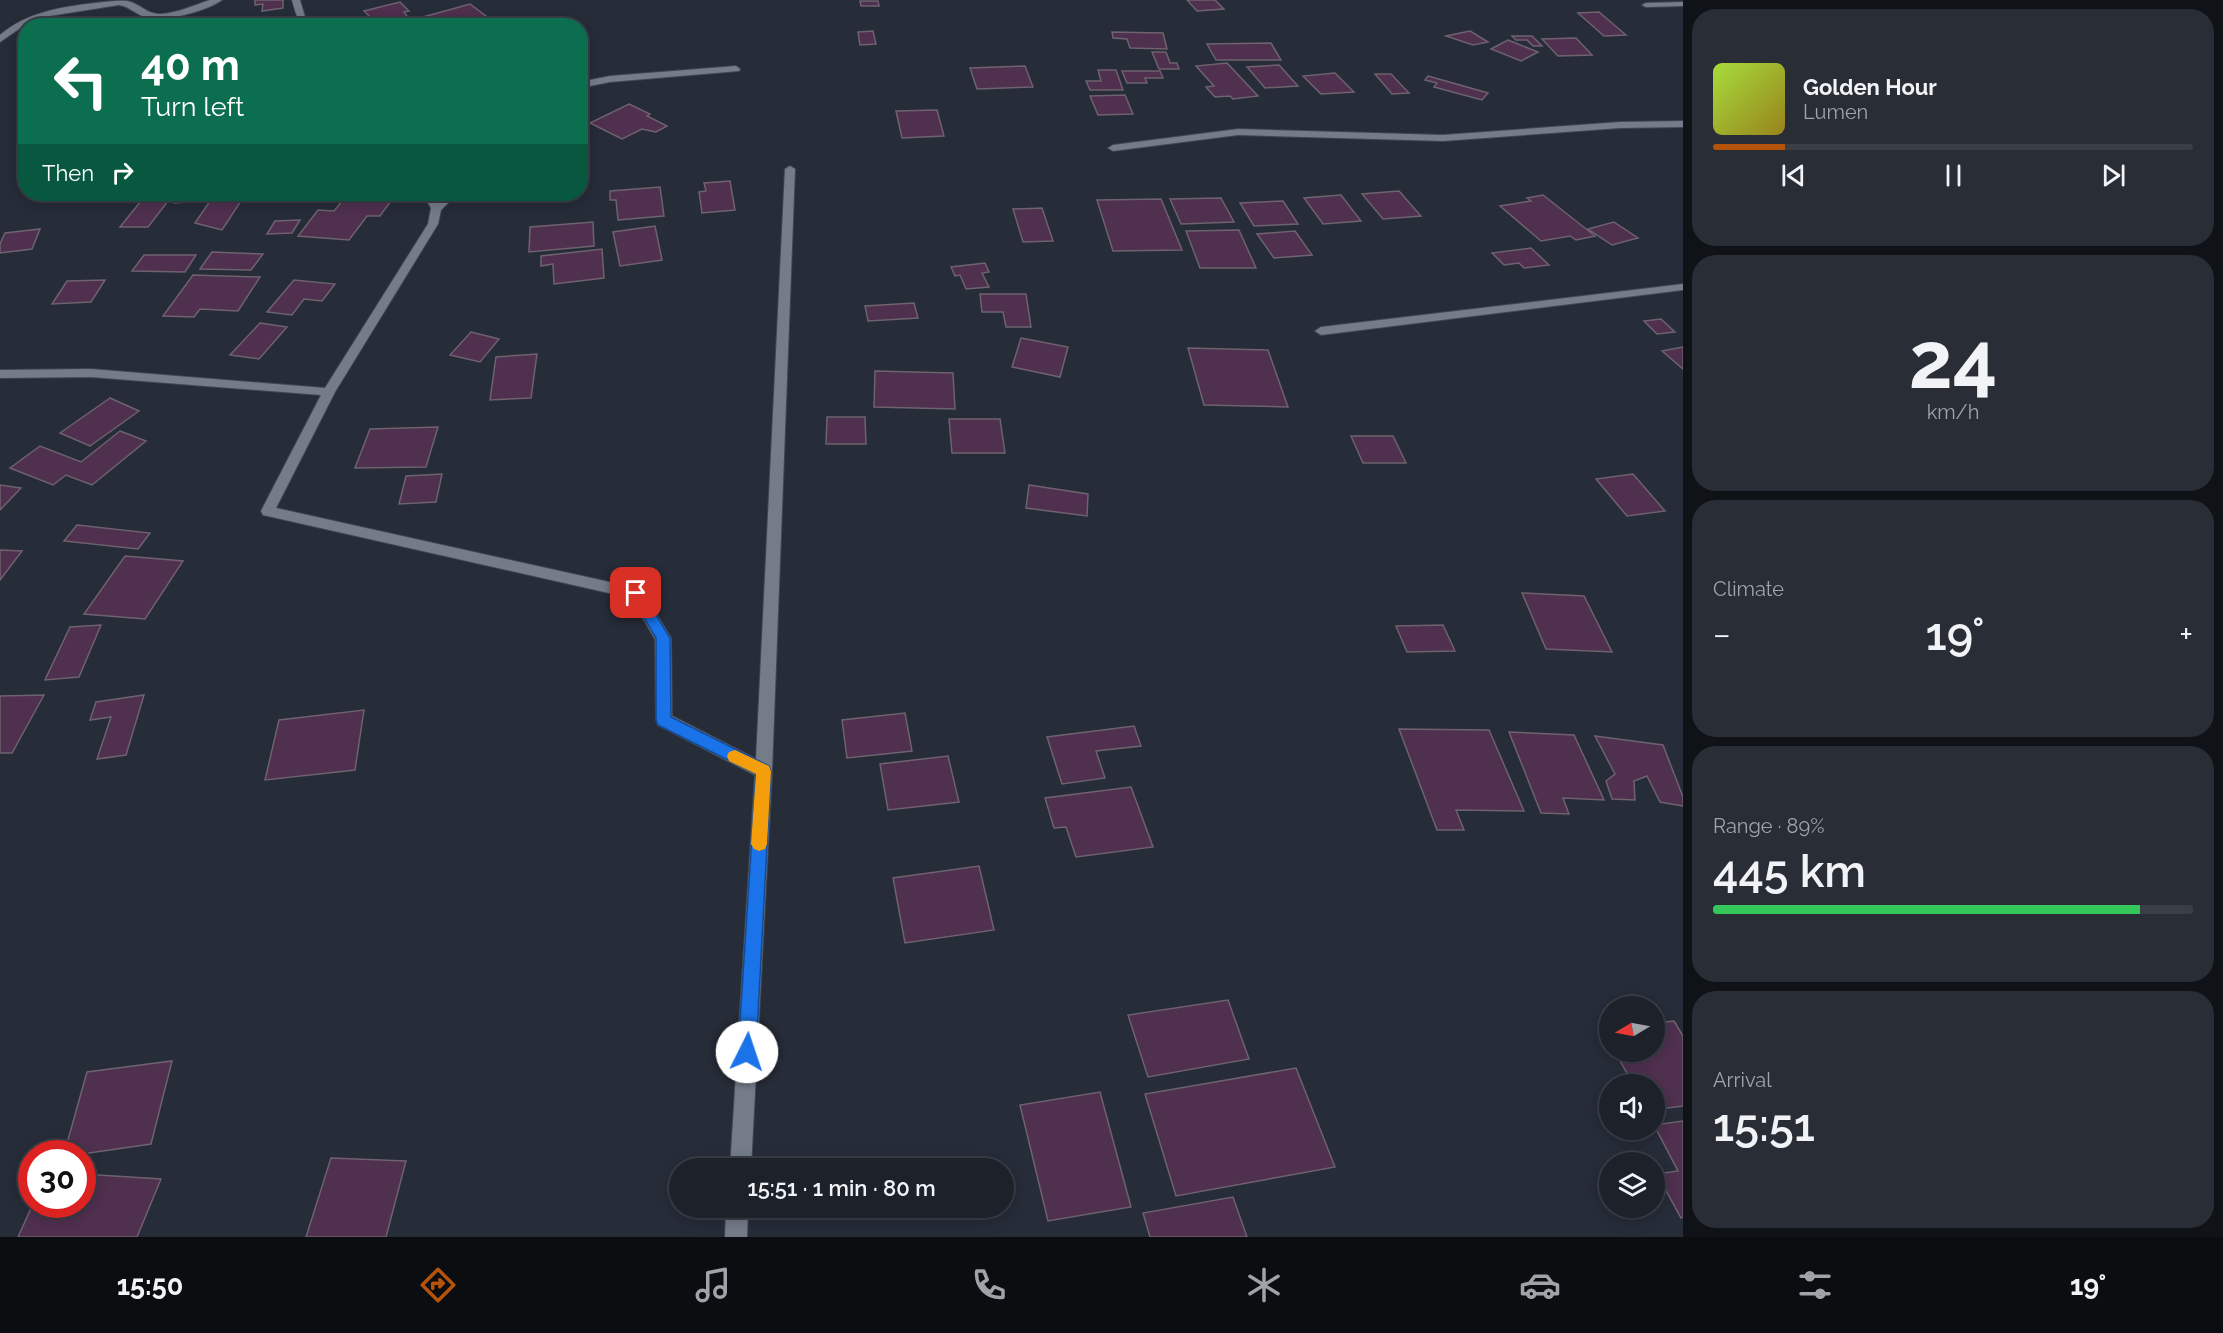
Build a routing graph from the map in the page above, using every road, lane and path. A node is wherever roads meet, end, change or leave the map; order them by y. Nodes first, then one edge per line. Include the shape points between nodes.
1 (218, 0) edge
2 (296, 0) edge
3 (1683, 4) edge
4 (1646, 5) dead end
5 (28, 18) edge
6 (300, 18) edge
7 (18, 24) edge
8 (0, 39) edge
9 (736, 69) dead end
10 (588, 83) edge
11 (1683, 124) edge
12 (1113, 148) dead end
13 (790, 169) dead end
14 (434, 201) edge
15 (445, 201) edge
16 (436, 209) junction
17 (1683, 287) edge
18 (1321, 331) dead end
19 (0, 374) edge
20 (329, 392) junction
21 (764, 771) junction
22 (741, 1158) edge
23 (737, 1218) edge
24 (736, 1237) edge

1 - 5 street via 158,17 147,17 130,4 119,3
2 - 6 street
3 - 4 street
7 - 8 street
9 - 10 street
11 - 12 street via 1443,138 1238,132
13 - 21 street
14 - 16 street
15 - 16 street
16 - 20 street via 433,224
17 - 18 street
19 - 20 street via 91,373
20 - 21 street via 268,511 636,593 663,638 664,720
21 - 22 street
23 - 24 street

